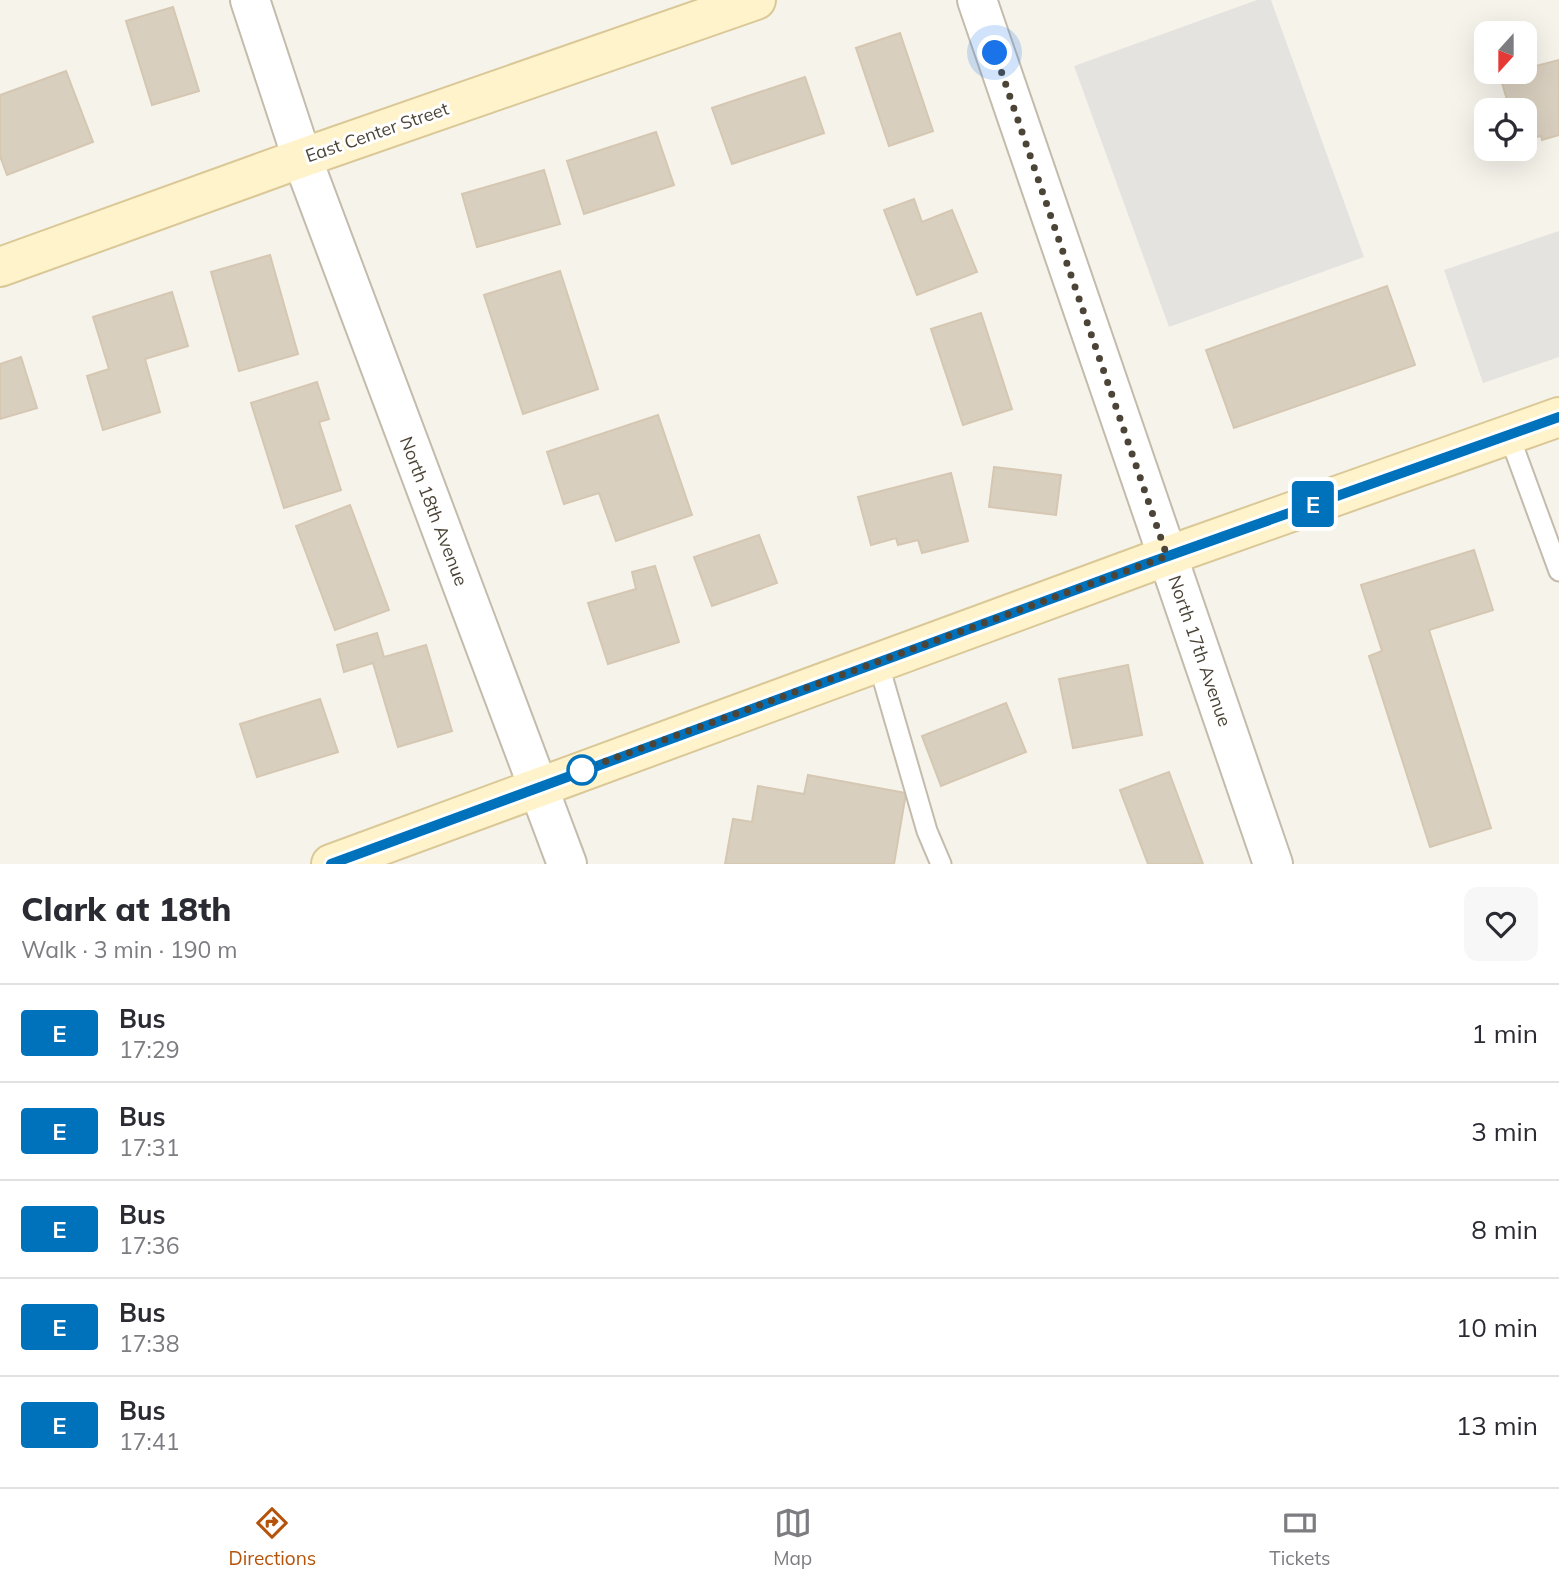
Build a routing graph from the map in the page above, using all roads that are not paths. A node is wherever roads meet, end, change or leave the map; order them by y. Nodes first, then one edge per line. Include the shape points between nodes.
1 (250, 0) edge
2 (756, 0) edge
3 (977, 0) edge
4 (302, 158) junction
5 (0, 267) edge
6 (1559, 417) edge
7 (1509, 435) junction
8 (1167, 556) junction
9 (1559, 571) edge
10 (878, 662) junction
11 (538, 786) junction
12 (331, 864) edge
13 (567, 864) edge
14 (940, 864) edge
15 (1273, 864) edge

1 - 4 street, North 18th Avenue
2 - 4 main road, East Center Street
3 - 8 street, North 17th Avenue
4 - 5 main road, East Center Street
4 - 11 street, North 18th Avenue
6 - 7 main road
7 - 8 main road
7 - 9 lane
8 - 10 main road
8 - 15 street, North 17th Avenue
10 - 11 main road
10 - 14 lane
11 - 12 main road
11 - 13 street, North 18th Avenue

